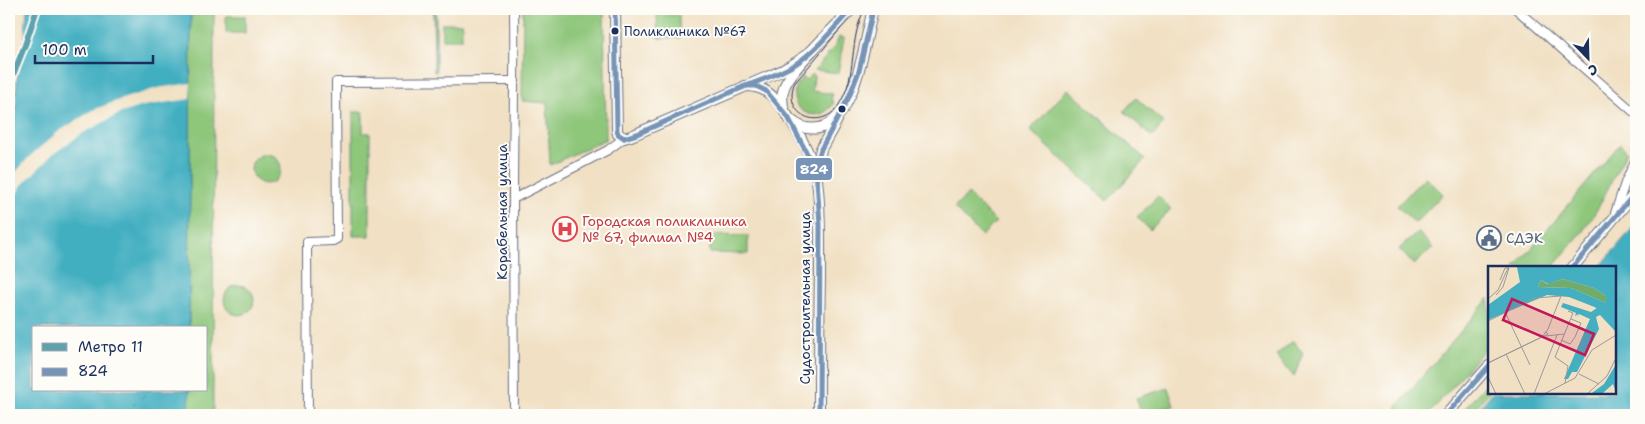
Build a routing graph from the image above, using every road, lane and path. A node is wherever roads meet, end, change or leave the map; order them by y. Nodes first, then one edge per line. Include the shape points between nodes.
1 (514, 9) edge
2 (614, 9) edge
3 (852, 9) edge
4 (1516, 9) edge
5 (871, 11) edge
6 (814, 49) junction
7 (515, 81) junction
8 (745, 86) junction
9 (786, 114) junction
10 (1636, 114) edge
11 (840, 115) junction
12 (624, 138) junction
13 (1636, 159) edge
14 (817, 180) junction
15 (1625, 182) junction
16 (1636, 190) edge
17 (513, 199) junction
18 (1613, 220) junction
19 (1574, 266) edge
20 (1488, 367) edge
21 (308, 415) edge
22 (514, 415) edge
23 (819, 415) edge
24 (1446, 415) edge

1 - 7 street, Корабельная улица
2 - 12 street via 617,130
3 - 6 street
4 - 10 street
5 - 11 street via 859,71
6 - 8 street via 781,71
6 - 9 street via 786,82 782,101
7 - 17 street, Корабельная улица
7 - 21 street via 336,82 337,239 307,242
8 - 9 street via 756,86 766,91
8 - 12 street
9 - 11 street via 797,125 815,129 824,127
9 - 14 street via 810,157
11 - 14 street via 821,149
12 - 17 street via 608,150
13 - 15 street
14 - 23 street, Судостроительная улица via 820,225
15 - 16 street
15 - 18 street
16 - 18 street
17 - 22 street, Корабельная улица
18 - 19 street
20 - 24 street

